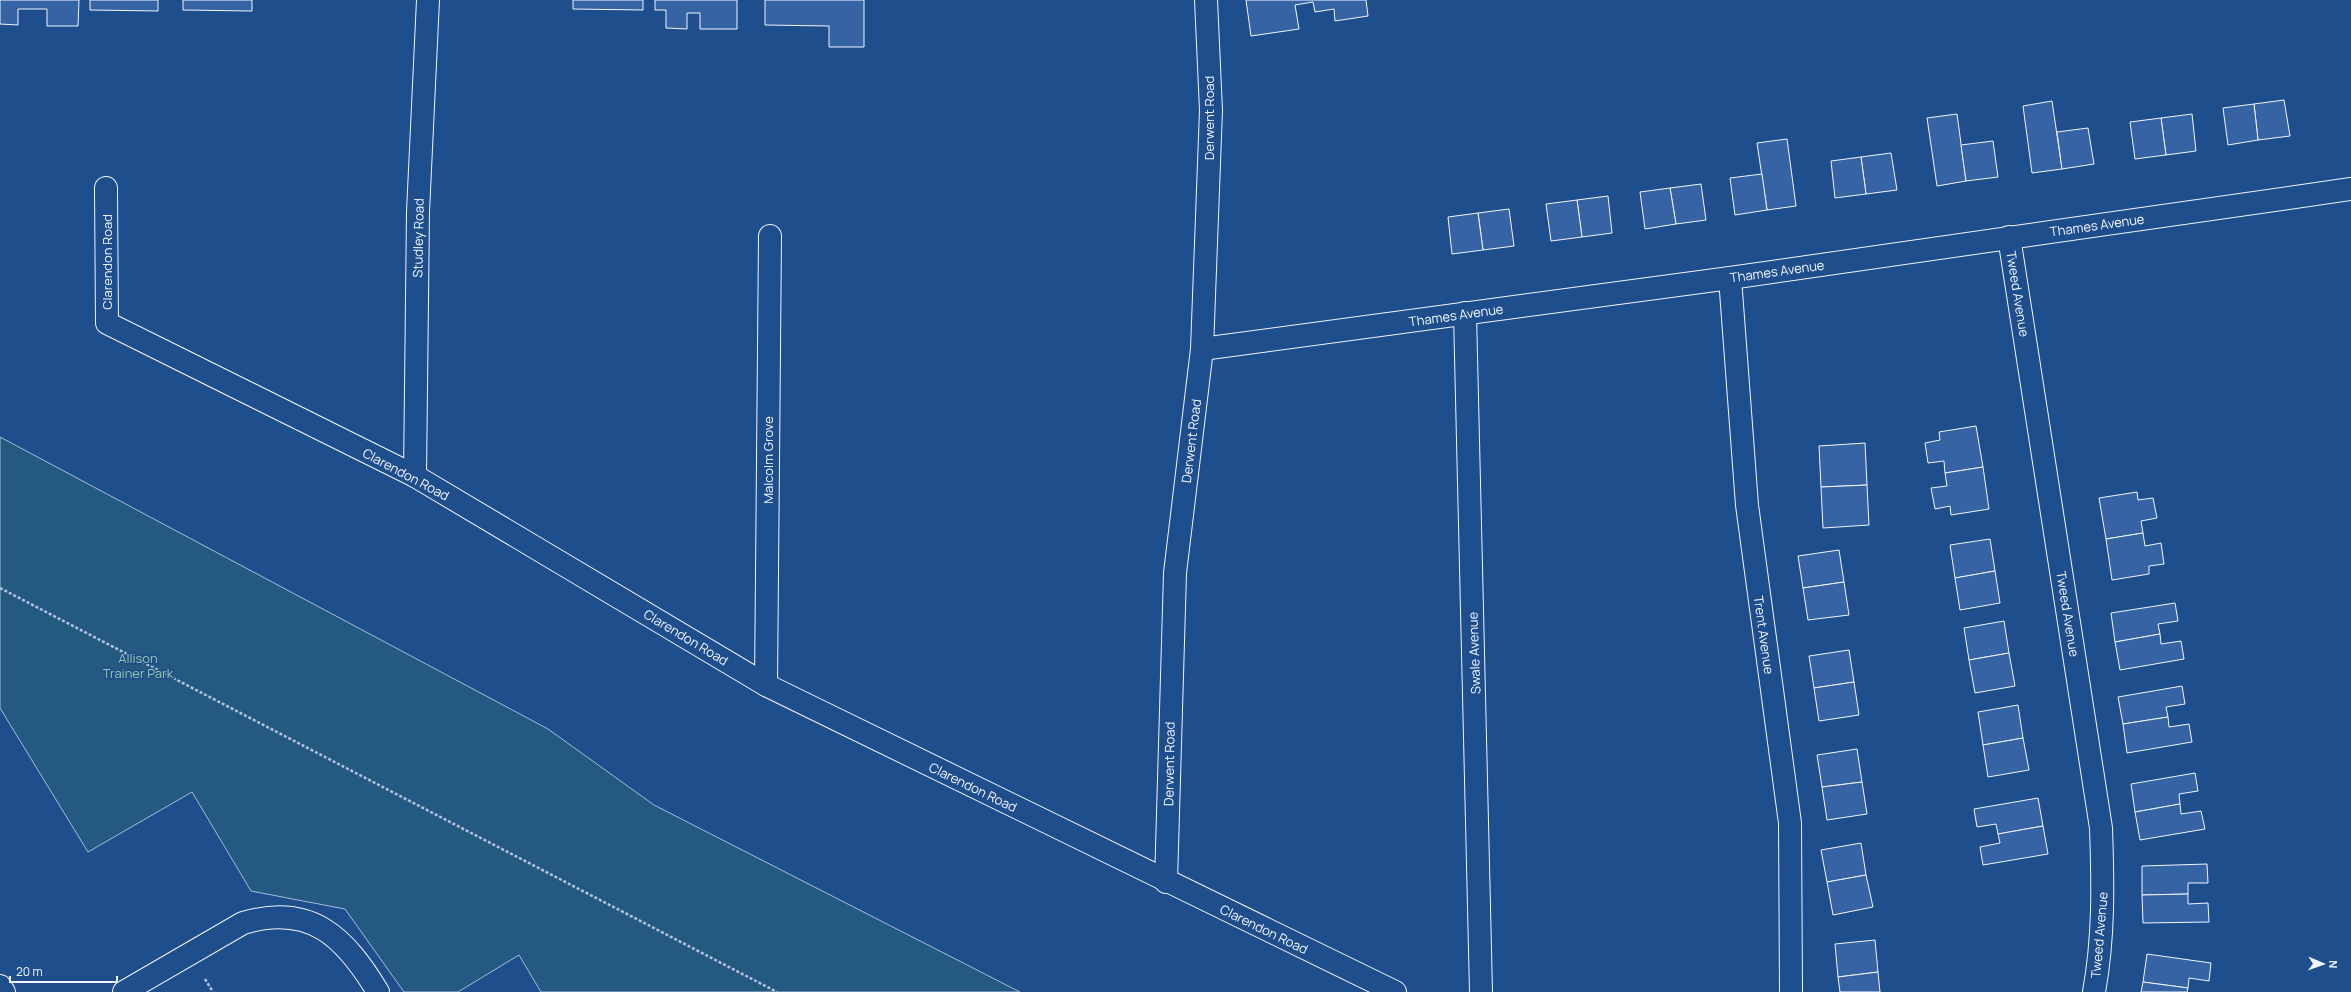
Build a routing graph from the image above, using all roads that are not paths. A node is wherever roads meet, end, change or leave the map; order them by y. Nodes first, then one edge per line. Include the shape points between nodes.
1 (428, 0) edge
2 (1206, 0) edge
3 (106, 188) dead end
4 (2351, 189) edge
5 (770, 236) dead end
6 (2009, 238) junction
7 (1730, 278) junction
8 (1464, 313) junction
9 (1202, 349) junction
10 (415, 476) junction
11 (766, 685) junction
12 (1166, 882) junction
13 (0, 986) edge
14 (4, 992) edge
15 (124, 992) edge
16 (378, 992) edge
17 (1395, 992) edge
18 (1481, 992) edge
19 (1791, 992) edge
20 (2094, 992) edge

1 - 10 street, Studley Road via 418,212
2 - 9 street, Derwent Road via 1211,110
3 - 10 street, Clarendon Road via 107,323
4 - 6 street, Thames Avenue
5 - 11 street, Malcolm Grove
6 - 7 street, Thames Avenue
6 - 20 street, Tweed Avenue via 2101,828 2104,895
7 - 8 street, Thames Avenue
7 - 19 street, Trent Avenue via 1747,505 1790,823
8 - 9 street, Thames Avenue
8 - 18 street, Swale Avenue
9 - 12 street, Derwent Road via 1175,573
10 - 11 street, Clarendon Road
11 - 12 street, Clarendon Road
12 - 17 street, Clarendon Road
13 - 14 street
15 - 16 street via 243,923 260,918 282,918 306,921 341,941 363,967

